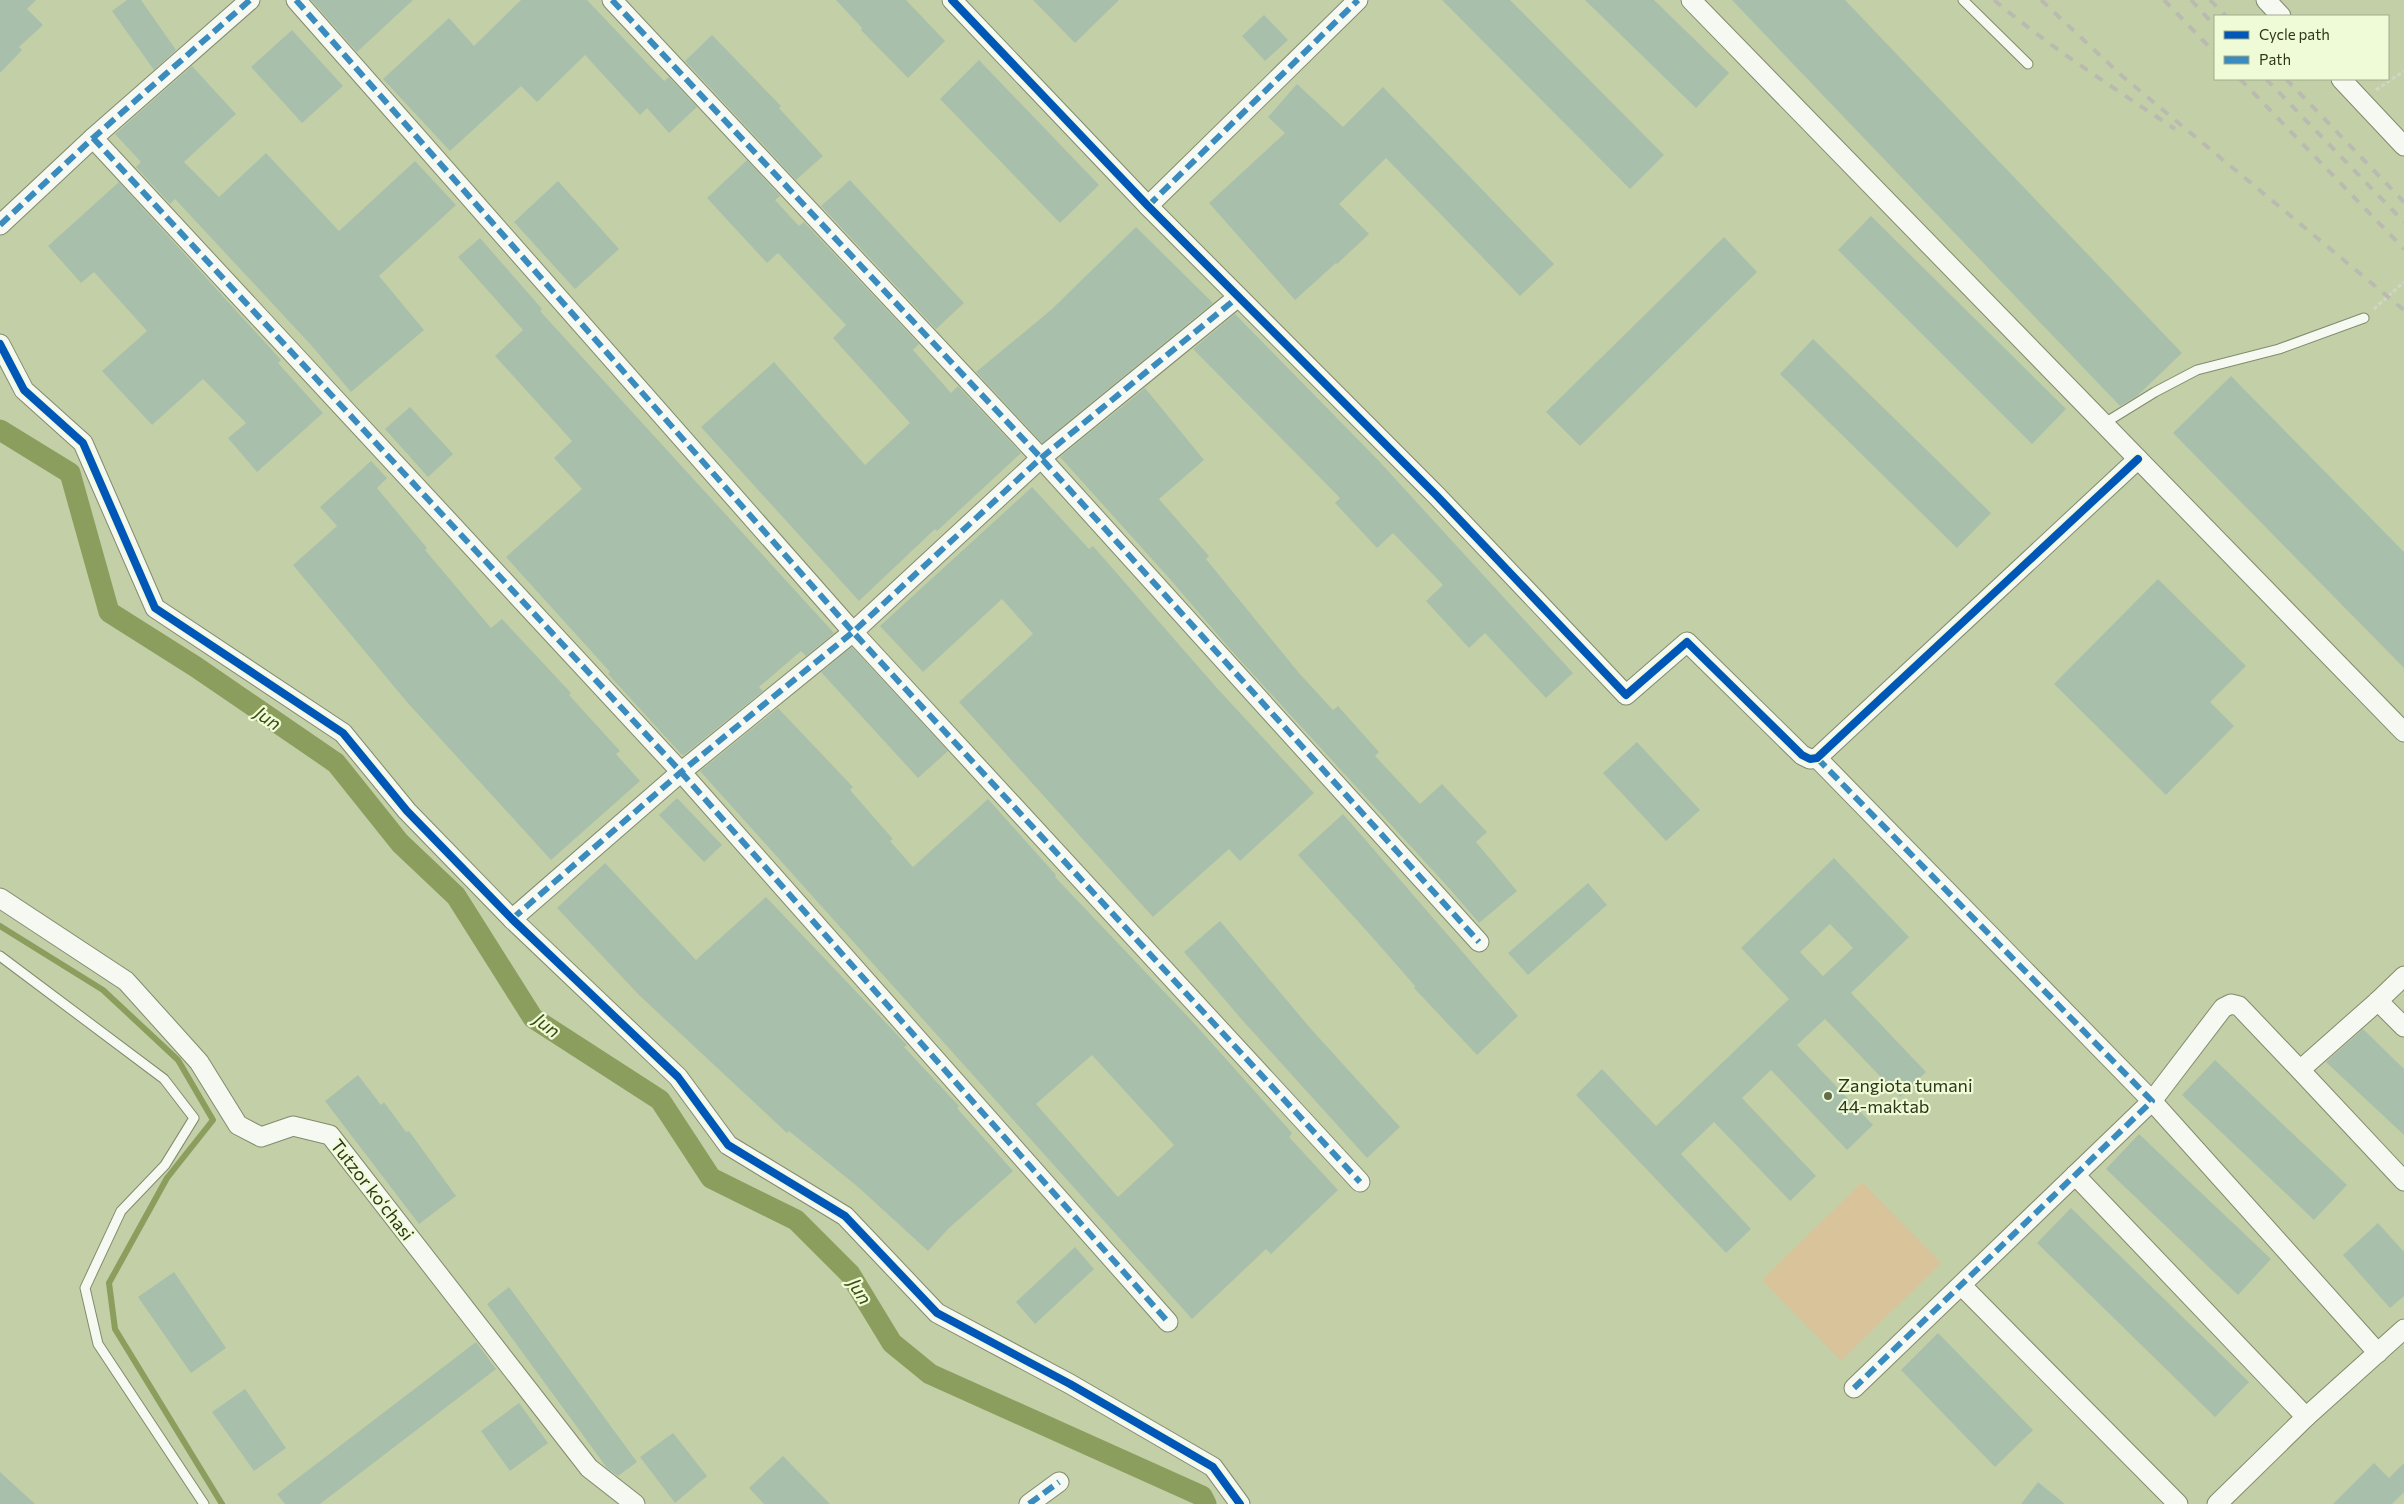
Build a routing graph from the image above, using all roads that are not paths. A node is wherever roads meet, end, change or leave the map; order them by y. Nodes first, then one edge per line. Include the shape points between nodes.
1 (250, 0) edge
2 (296, 0) edge
3 (612, 0) edge
4 (952, 0) edge
5 (1358, 0) edge
6 (1691, 0) edge
7 (1963, 0) edge
8 (2266, 0) edge
9 (2280, 15) edge
10 (2028, 64) dead end
11 (2342, 80) edge
12 (93, 138) junction
13 (2404, 146) edge
14 (1148, 206) junction
15 (0, 225) edge
16 (1238, 297) junction
17 (2364, 318) road end
18 (0, 344) edge
19 (2103, 424) junction
20 (1041, 458) junction
21 (2138, 459) junction
22 (853, 632) junction
23 (2404, 732) edge
24 (1817, 758) junction
25 (681, 772) junction
26 (0, 898) edge
27 (512, 919) junction
28 (1479, 942) dead end
29 (0, 956) edge
30 (2404, 976) edge
31 (2378, 1002) junction
32 (2404, 1026) edge
33 (2300, 1070) junction
34 (2152, 1100) junction
35 (2075, 1175) junction
36 (2404, 1181) edge
37 (1360, 1182) dead end
38 (1962, 1286) junction
39 (1168, 1322) dead end
40 (2404, 1329) edge
41 (2378, 1353) junction
42 (1854, 1388) dead end
43 (2306, 1417) junction
44 (1059, 1482) dead end
45 (204, 1504) edge
46 (635, 1504) edge
47 (1029, 1504) edge
48 (1240, 1504) edge
49 (2178, 1504) edge
50 (2217, 1504) edge

1 - 12 street
2 - 22 street
3 - 20 street
4 - 14 street
5 - 14 street
6 - 19 street
7 - 10 lane
8 - 9 street
11 - 13 street
12 - 15 street
12 - 25 street
14 - 16 street
16 - 20 street
16 - 24 street via 1437,496 1626,695 1687,642 1802,755
17 - 19 lane via 2279,349 2197,370
18 - 27 street via 24,390 83,443 156,608 343,732 407,811
19 - 21 street
20 - 22 street
20 - 28 street
21 - 23 street
21 - 24 street
22 - 25 street
22 - 37 street
24 - 34 street
25 - 27 street
25 - 39 street
26 - 46 street, Tutzor ko‘chasi via 126,981 199,1062 238,1125 261,1137 293,1126 330,1135 588,1468
27 - 48 street via 678,1077 728,1146 845,1216 937,1313 1070,1384 1213,1467
29 - 45 lane via 164,1079 194,1118 165,1165 121,1211 85,1288 98,1344
30 - 31 street
31 - 32 street
31 - 33 street
33 - 34 street via 2239,1006 2231,1004 2223,1008
33 - 36 street
34 - 35 street
34 - 41 street
35 - 38 street
35 - 43 street
38 - 42 street
38 - 49 street
40 - 41 street
41 - 43 street
43 - 50 street
44 - 47 street

